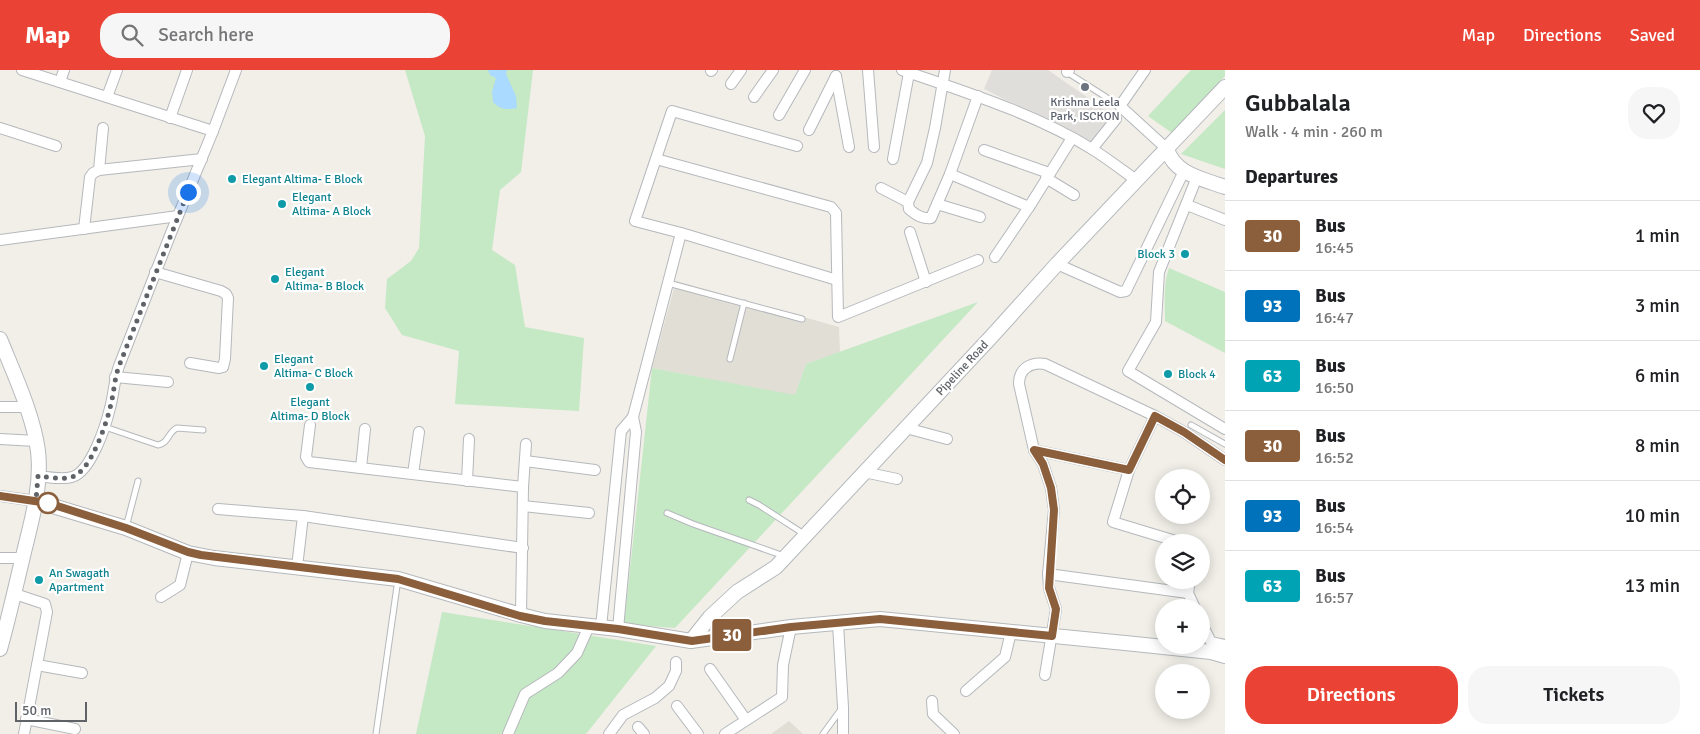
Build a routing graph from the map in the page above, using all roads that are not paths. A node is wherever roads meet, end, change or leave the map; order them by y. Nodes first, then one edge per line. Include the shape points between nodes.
1 (22, 70) edge
2 (64, 70) edge
3 (118, 70) edge
4 (187, 70) edge
5 (236, 70) edge
6 (741, 70) edge
7 (773, 70) edge
8 (805, 70) edge
9 (868, 70) edge
10 (945, 70) edge
11 (1145, 70) edge
12 (906, 71) edge
13 (1066, 71) edge
14 (837, 73) edge
15 (60, 82) junction
16 (944, 83) junction
17 (731, 84) dead end
18 (1225, 87) edge
19 (978, 96) junction
20 (107, 98) junction
21 (754, 98) dead end
22 (1120, 106) junction
23 (779, 115) dead end
24 (170, 118) junction
25 (1116, 119) dead end
26 (0, 128) edge
27 (103, 128) dead end
28 (809, 130) dead end
29 (214, 132) junction
30 (1072, 138) junction
31 (56, 146) dead end
32 (796, 146) dead end
33 (849, 147) dead end
34 (874, 147) dead end
35 (1092, 149) junction
36 (1167, 149) junction
37 (984, 150) dead end
38 (656, 158) junction
39 (892, 159) dead end
40 (202, 160) junction
41 (99, 170) junction
42 (1184, 171) junction
43 (950, 174) junction
44 (1048, 176) junction
45 (1197, 177) junction
46 (1136, 180) junction
47 (1225, 187) edge
48 (880, 188) dead end
49 (1074, 195) dead end
50 (908, 202) junction
51 (937, 204) junction
52 (1186, 205) junction
53 (1029, 207) junction
54 (178, 216) junction
55 (980, 218) dead end
56 (1225, 220) edge
57 (84, 229) junction
58 (910, 232) dead end
59 (681, 233) junction
60 (0, 240) edge
61 (995, 257) dead end
62 (978, 260) dead end
63 (1057, 264) junction
64 (155, 272) junction
65 (837, 280) junction
66 (926, 282) junction
67 (668, 283) junction
68 (744, 303) junction
69 (802, 319) dead end
70 (0, 339) edge
71 (730, 359) dead end
72 (4, 360) edge
73 (190, 363) dead end
74 (115, 376) junction
75 (168, 382) dead end
76 (0, 407) edge
77 (26, 407) junction
78 (1155, 416) junction
79 (633, 417) junction
80 (310, 424) dead end
81 (1191, 425) dead end
82 (105, 427) junction
83 (906, 428) junction
84 (365, 429) dead end
85 (1225, 429) edge
86 (203, 430) dead end
87 (419, 432) dead end
88 (0, 438) edge
89 (469, 438) dead end
90 (947, 439) dead end
91 (36, 441) junction
92 (526, 444) dead end
93 (1225, 444) edge
94 (1034, 450) junction
95 (1225, 460) edge
96 (525, 461) junction
97 (361, 468) junction
98 (595, 470) dead end
99 (1129, 470) junction
100 (864, 472) junction
101 (413, 474) junction
102 (38, 476) junction
103 (897, 479) dead end
104 (138, 481) dead end
105 (467, 481) junction
106 (523, 487) junction
107 (0, 496) edge
108 (36, 500) junction
109 (749, 500) dead end
110 (523, 506) junction
111 (218, 509) dead end
112 (589, 513) dead end
113 (667, 513) dead end
114 (302, 516) junction
115 (126, 528) junction
116 (805, 534) junction
117 (1155, 535) edge
118 (523, 548) junction
119 (188, 552) junction
120 (784, 556) junction
121 (0, 558) edge
122 (23, 558) junction
123 (297, 567) junction
124 (1048, 574) junction
125 (398, 579) junction
126 (1189, 589) edge
127 (1188, 593) junction
128 (15, 594) junction
129 (161, 597) dead end
130 (1191, 599) edge
131 (520, 616) junction
132 (838, 624) junction
133 (595, 626) junction
134 (791, 627) junction
135 (618, 629) junction
136 (1011, 632) junction
137 (1052, 636) junction
138 (692, 641) junction
139 (1210, 642) edge
140 (1225, 645) edge
141 (0, 649) edge
142 (1225, 656) edge
143 (676, 662) dead end
144 (37, 665) junction
145 (710, 669) dead end
146 (82, 674) dead end
147 (1045, 675) dead end
148 (966, 690) dead end
149 (932, 701) dead end
150 (677, 706) dead end
151 (843, 707) junction
152 (26, 719) junction
153 (746, 720) junction
154 (75, 729) dead end
155 (60, 731) edge
156 (24, 734) edge
157 (376, 734) edge
158 (508, 734) edge
159 (609, 734) edge
160 (698, 734) edge
161 (725, 734) edge
162 (823, 734) edge
163 (843, 734) edge
164 (954, 734) edge

1 - 15 street
2 - 15 street
3 - 20 street
4 - 24 street
5 - 29 street
6 - 17 street
7 - 21 street
8 - 23 street
9 - 34 street
10 - 16 street
11 - 22 street
12 - 16 street
12 - 39 street
13 - 22 lane
14 - 28 street
14 - 33 street
15 - 20 street
16 - 19 street
16 - 50 street via 927,163
18 - 36 street, Pipeline Road
19 - 30 street
19 - 43 street
20 - 24 street
22 - 36 street
24 - 29 street
25 - 35 street
26 - 31 street
27 - 41 street
29 - 40 street
30 - 35 street
30 - 44 street
32 - 38 street via 672,111
35 - 46 street
36 - 42 street via 1172,162
36 - 46 street, Pipeline Road
37 - 44 street
38 - 59 street via 635,221
38 - 65 street via 831,207 836,213
40 - 41 street
40 - 54 street
41 - 57 street via 90,177
42 - 45 street
42 - 63 street via 1126,291 1120,292
43 - 51 street
43 - 53 street
44 - 49 street
44 - 53 street
45 - 47 street
45 - 52 street
46 - 63 street, Pipeline Road
48 - 50 street
50 - 51 street via 909,209 925,219 931,218
51 - 55 street
52 - 56 street
52 - 85 street via 1159,272 1156,322 1128,371
53 - 61 street
54 - 57 street
54 - 64 street
57 - 60 street
58 - 66 street
59 - 65 street
59 - 67 street
62 - 66 street
63 - 83 street, Pipeline Road
64 - 73 street via 223,292 228,298 223,366
64 - 74 street
65 - 66 street via 838,317
67 - 68 lane
67 - 79 street
68 - 69 lane
68 - 71 lane
70 - 72 street
72 - 77 street
74 - 75 street
74 - 82 street
76 - 77 street
77 - 91 street
78 - 94 street via 1037,363 1020,373 1019,384
78 - 95 street
78 - 99 street
79 - 133 street via 622,431
79 - 135 street via 636,432
80 - 97 street via 306,457 309,462
81 - 93 lane
82 - 86 lane via 158,446 166,442 177,428
82 - 102 street via 91,458 79,474 64,478
83 - 90 street
83 - 100 street, Pipeline Road
84 - 97 street
87 - 101 street
88 - 91 street
89 - 105 street
91 - 102 street
92 - 96 street
94 - 99 street
94 - 124 street via 1051,488 1054,510
96 - 98 street
96 - 106 street
97 - 101 street
99 - 117 street via 1113,522
100 - 103 street
100 - 116 street, Pipeline Road
101 - 105 street
102 - 108 street
104 - 115 lane
105 - 106 street
106 - 110 street
107 - 108 street
108 - 115 street
108 - 122 street
109 - 116 lane
110 - 112 street
110 - 118 street
111 - 114 street
113 - 120 lane
114 - 118 street
114 - 123 street
115 - 119 street
116 - 120 street, Pipeline Road
118 - 131 street
119 - 123 street
119 - 129 street via 180,585
120 - 138 street, Pipeline Road via 772,571 737,592 710,617
121 - 122 street
122 - 128 street
123 - 125 street
124 - 127 street
124 - 137 street via 1056,609
125 - 131 street
125 - 157 lane
126 - 127 street
127 - 130 street
128 - 141 street
128 - 144 street via 47,607
131 - 133 street
132 - 134 street
132 - 136 street via 880,619
132 - 151 street
133 - 135 street
133 - 158 street via 558,674 525,694
134 - 138 street
134 - 153 street via 783,665 782,697
135 - 138 street
136 - 137 street
136 - 148 street via 1005,657
137 - 142 street
137 - 147 street
139 - 140 street
143 - 159 street via 676,671 669,686 655,698 623,715
144 - 146 street
144 - 152 street
145 - 153 street
149 - 164 street via 934,714
150 - 160 street
151 - 162 lane
151 - 163 street
152 - 155 street
152 - 156 street
153 - 161 street
154 - 155 street

